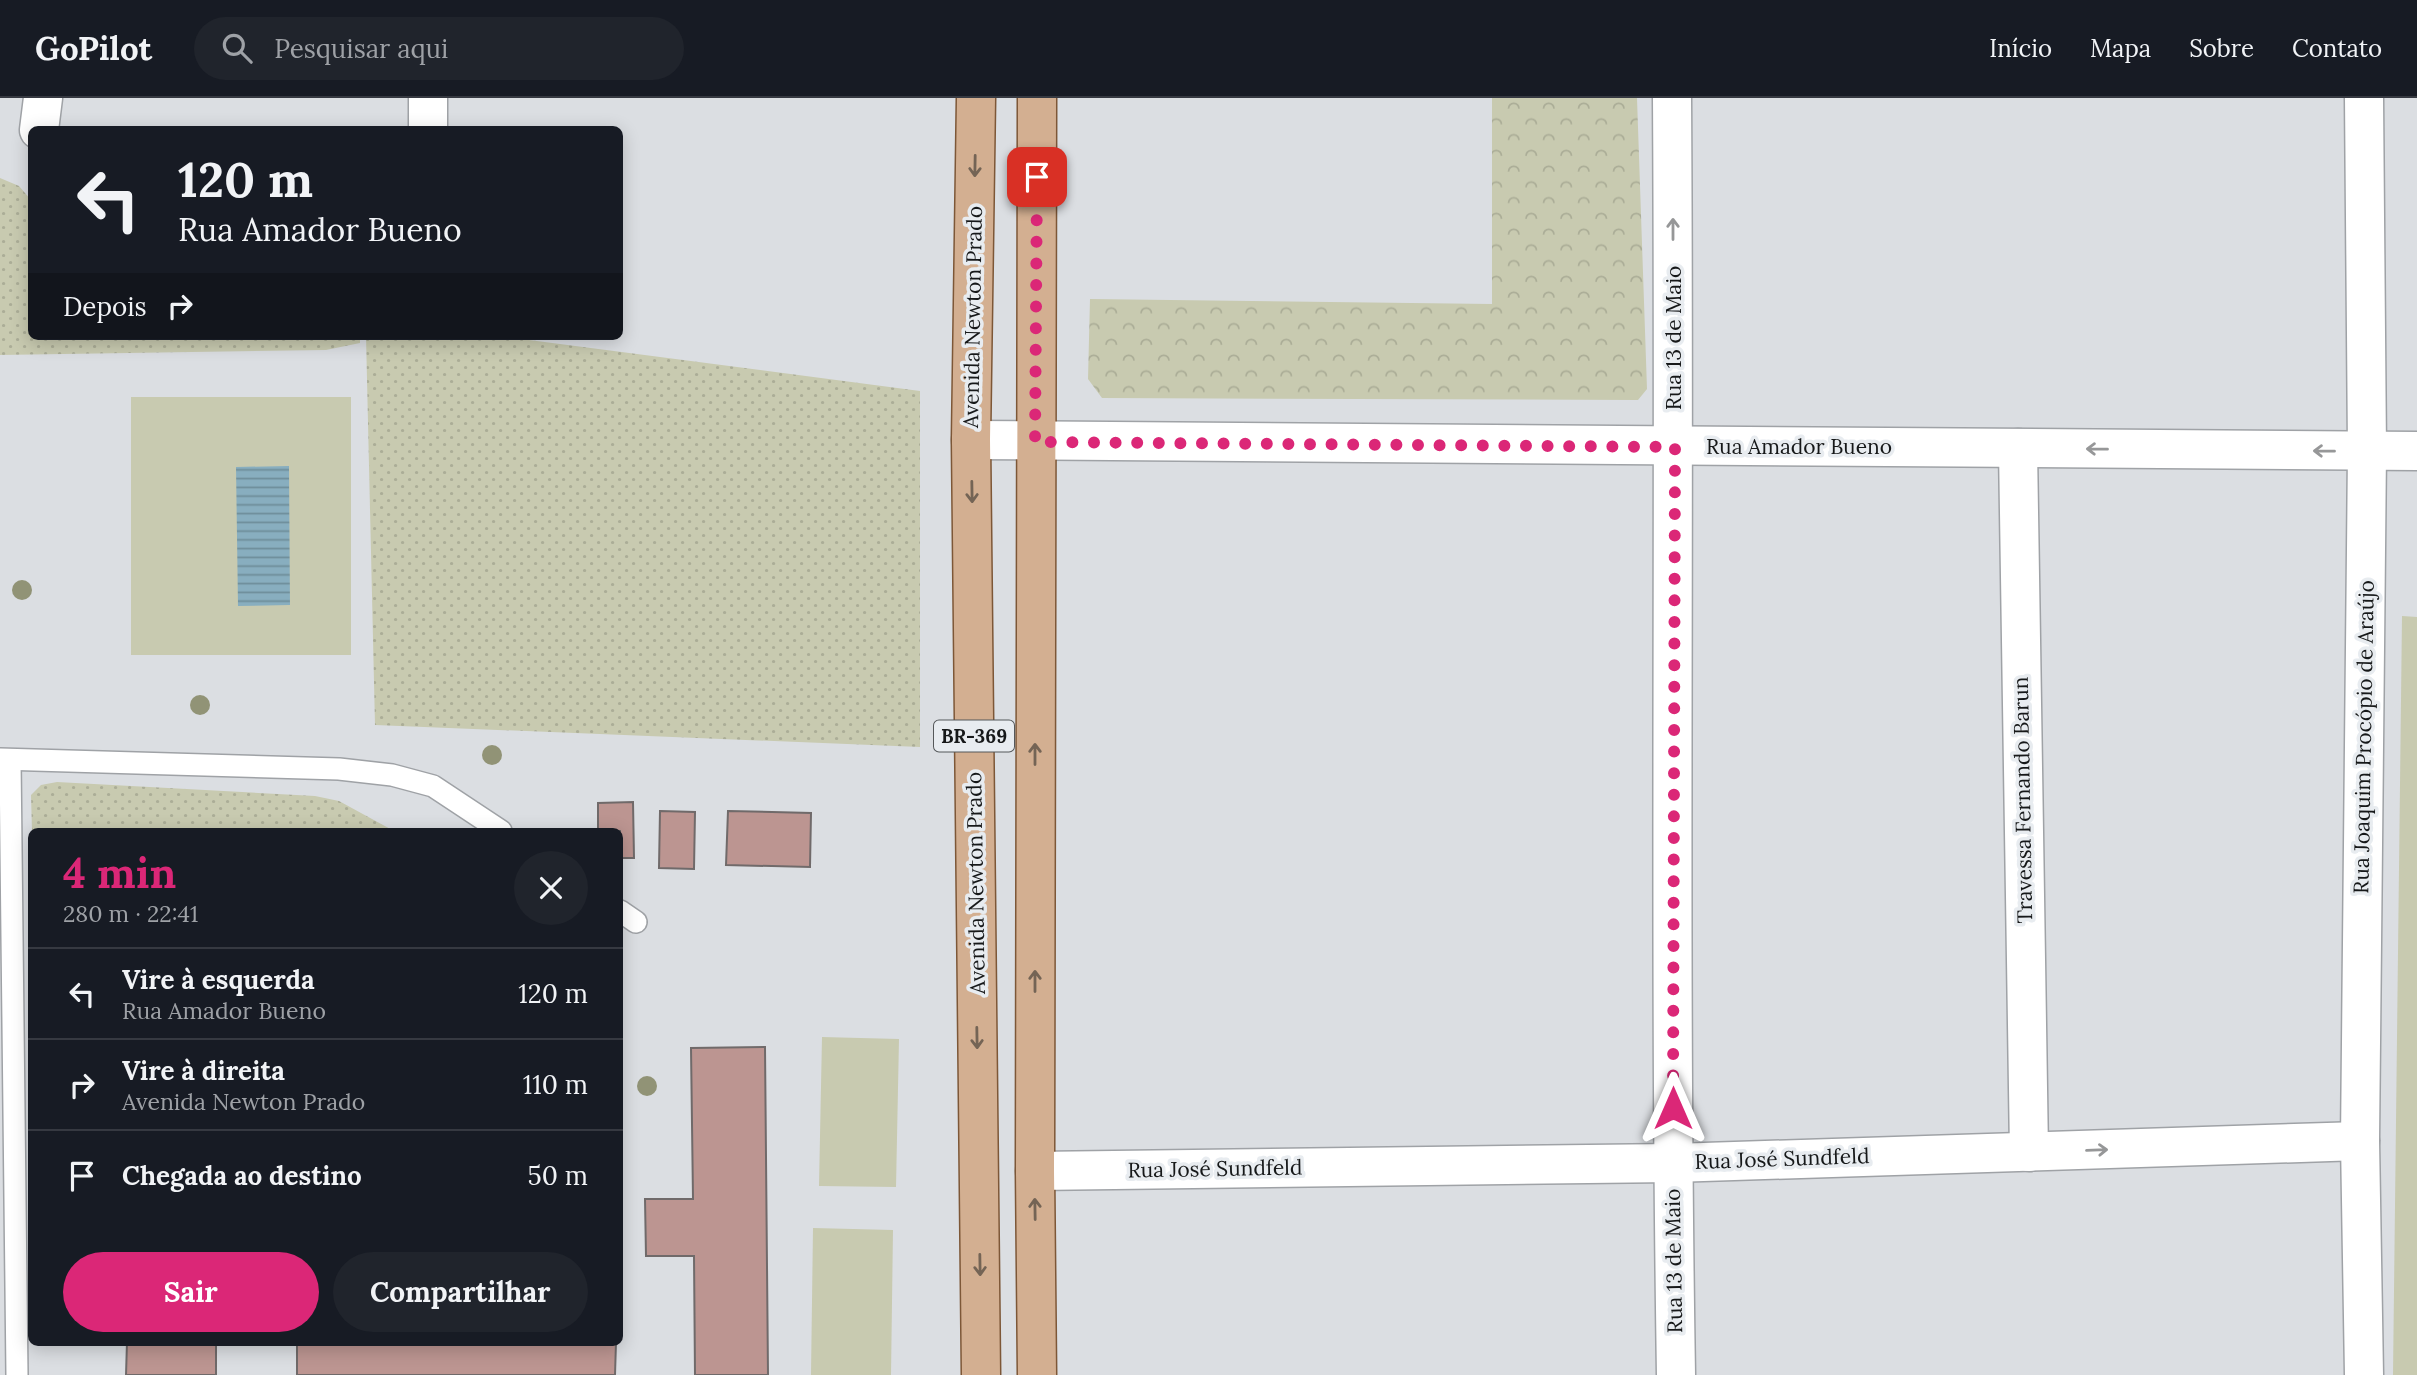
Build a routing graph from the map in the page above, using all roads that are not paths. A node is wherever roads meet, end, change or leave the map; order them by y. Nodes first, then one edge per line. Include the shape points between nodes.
1 (43, 98) edge
2 (428, 98) edge
3 (976, 98) edge
4 (1037, 98) edge
5 (1672, 98) edge
6 (2364, 98) edge
7 (40, 126) edge
8 (428, 126) edge
9 (971, 440) junction
10 (1035, 442) junction
11 (1675, 447) junction
12 (2018, 448) junction
13 (2367, 451) junction
14 (2417, 451) edge
15 (5, 759) edge
16 (496, 828) edge
17 (7, 1097) edge
18 (2360, 1142) junction
19 (2029, 1152) junction
20 (1673, 1163) junction
21 (1035, 1171) junction
22 (16, 1375) edge
23 (981, 1375) edge
24 (1037, 1375) edge
25 (1676, 1375) edge
26 (2364, 1375) edge

1 - 7 street
2 - 8 street
3 -> 9 main road, Avenida Newton Prado / BR-369
4 - 10 main road, BR-369
11 -> 5 street, Rua 13 de Maio
6 - 13 street, Rua Joaquim Procópio de Araújo
9 - 10 street, Rua Amador Bueno
9 -> 23 main road, Avenida Newton Prado / BR-369
10 - 11 street, Rua Amador Bueno
21 -> 10 main road, BR-369
11 - 12 street, Rua Amador Bueno
11 - 20 street, Rua 13 de Maio
13 -> 12 street, Rua Amador Bueno
12 - 19 street, Travessa Fernando Barun
13 - 14 street, Rua Amador Bueno
13 - 18 street, Rua Joaquim Procópio de Araújo
15 - 16 lane via 339,769 392,775 433,786
15 - 17 lane
17 - 22 lane
19 -> 18 street, Rua José Sundfeld
18 - 26 street, Rua Joaquim Procópio de Araújo
19 - 20 street, Rua José Sundfeld
20 - 21 street, Rua José Sundfeld
20 - 25 street, Rua 13 de Maio
24 -> 21 main road, BR-369

